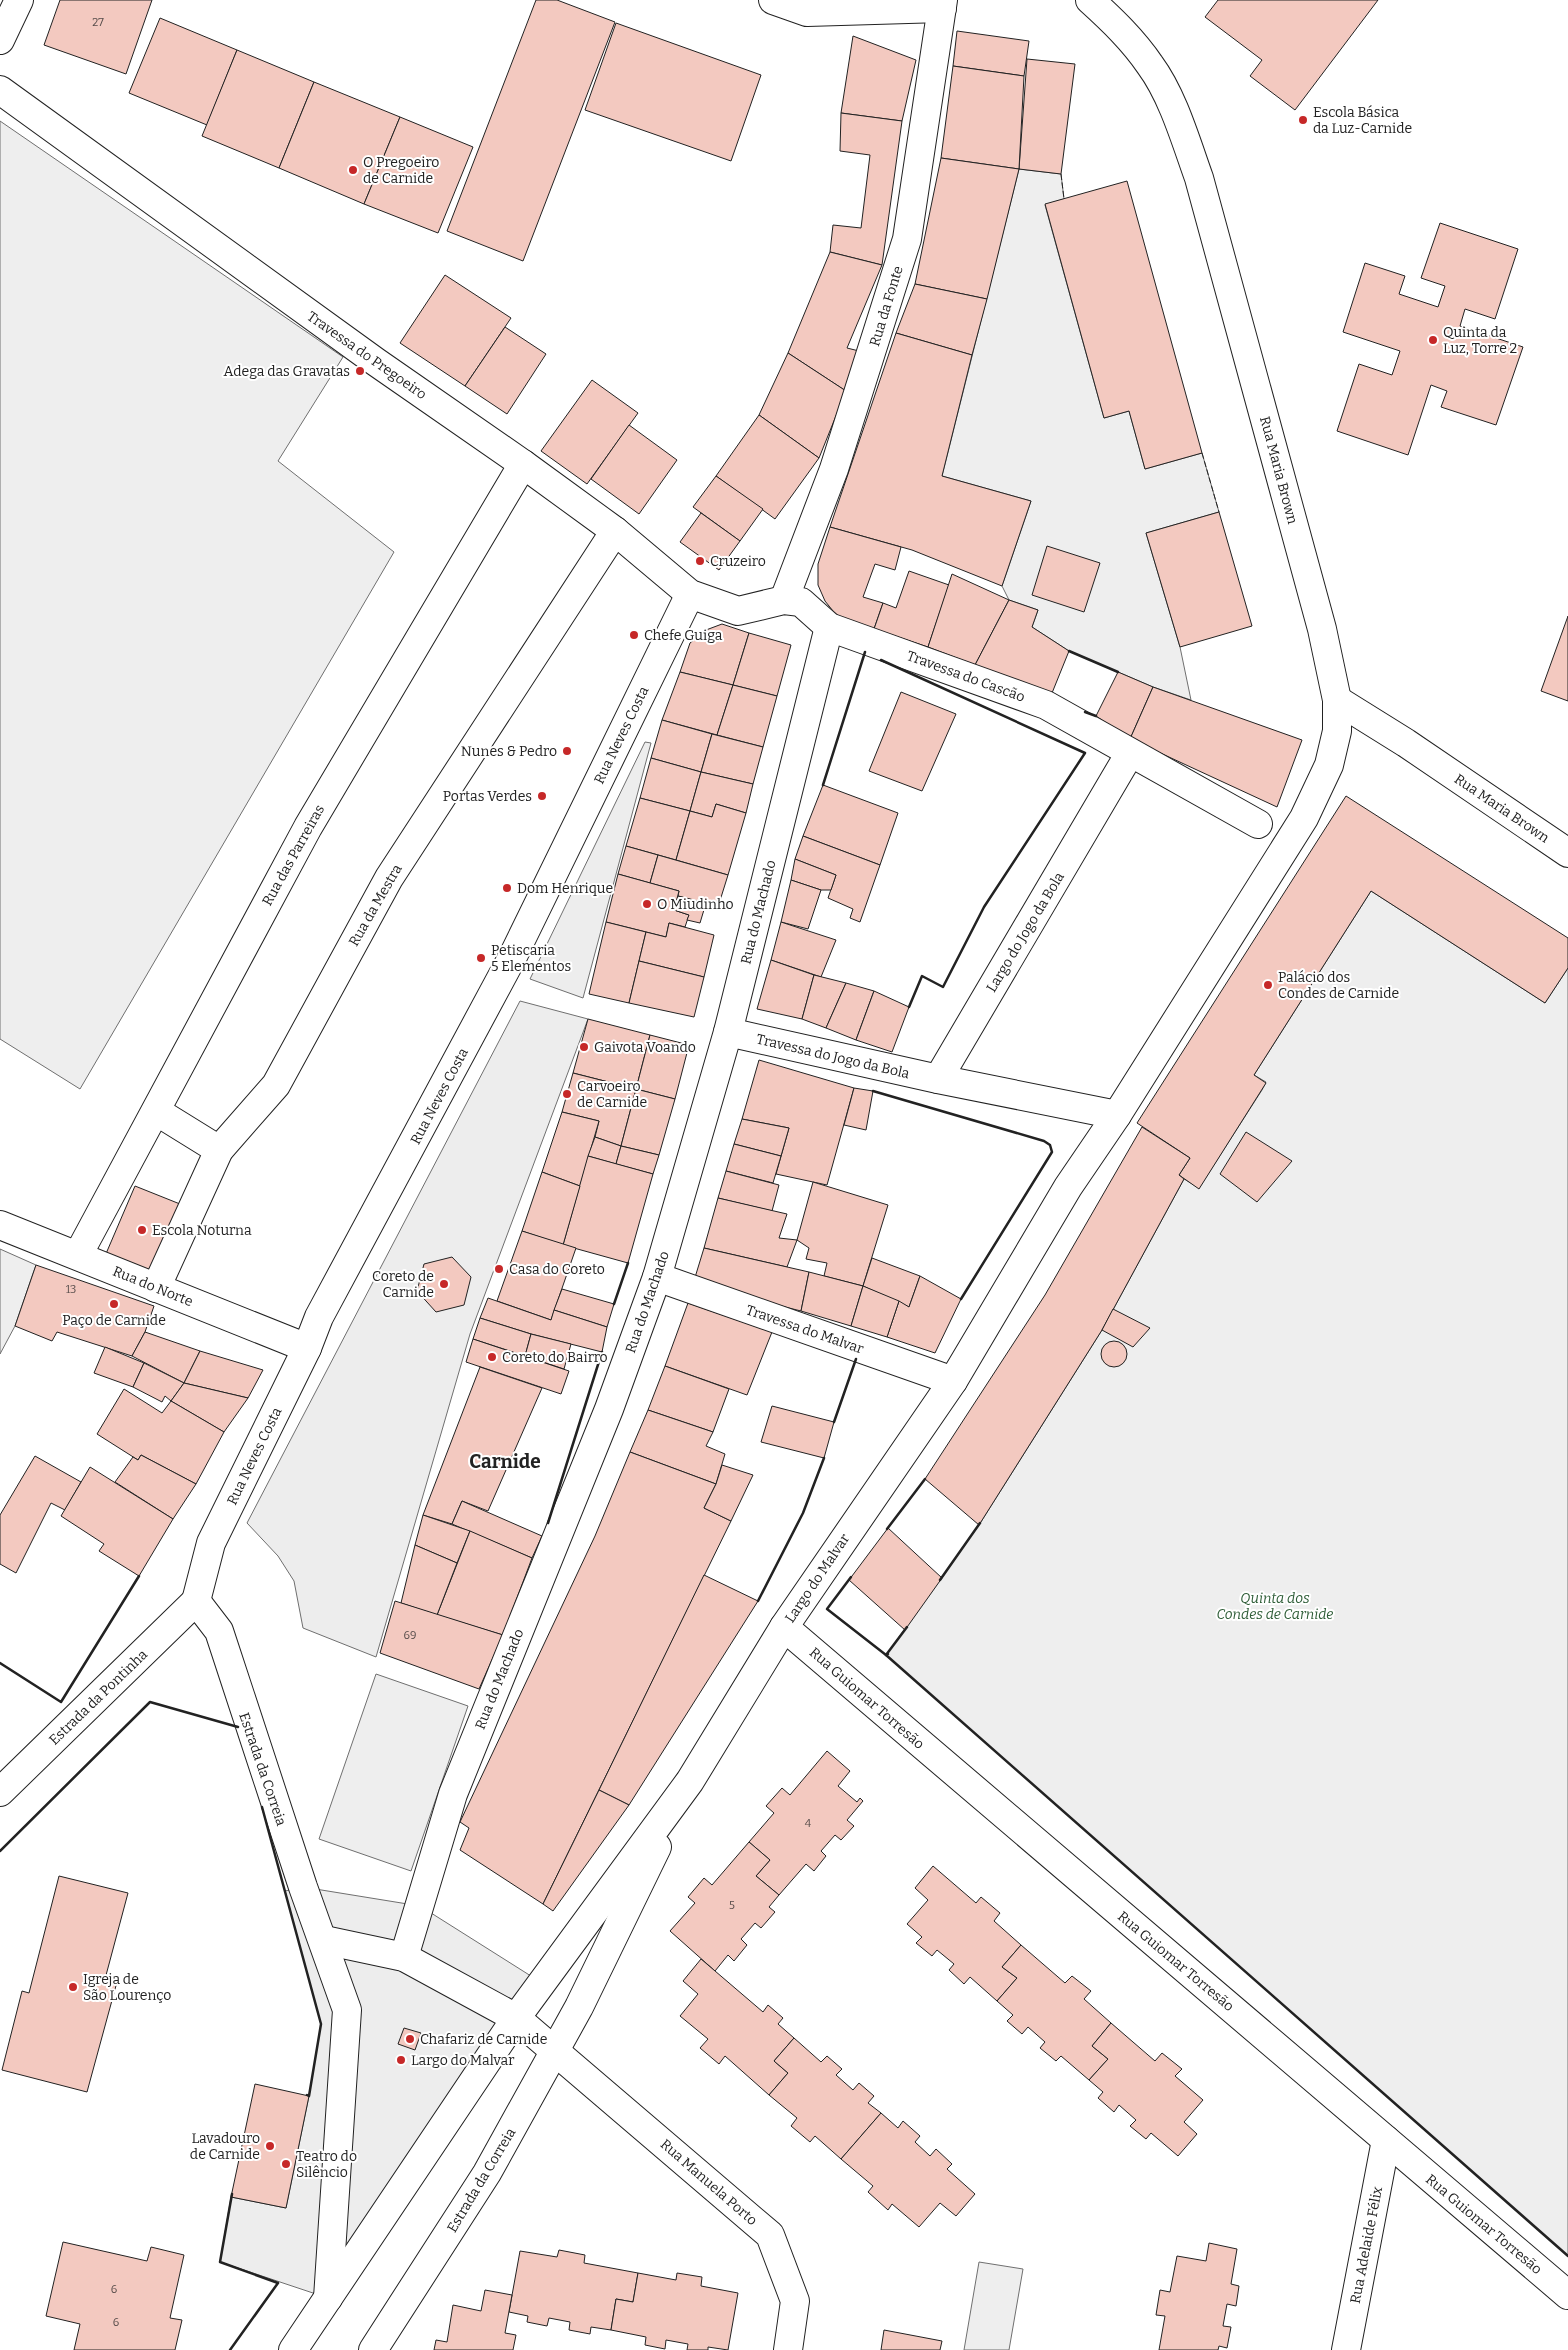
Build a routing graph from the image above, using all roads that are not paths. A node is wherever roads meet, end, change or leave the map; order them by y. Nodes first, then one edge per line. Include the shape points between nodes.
1 (19, 0) edge
2 (773, 0) edge
3 (1090, 0) edge
4 (943, 4) edge
5 (0, 40) edge
6 (0, 90) edge
7 (524, 464) junction
8 (615, 531) junction
9 (690, 594) junction
10 (792, 601) junction
11 (828, 627) junction
12 (1337, 700) junction
13 (1130, 753) junction
14 (1258, 824) dead end
15 (1568, 853) edge
16 (728, 1032) junction
17 (938, 1079) junction
18 (156, 1111) junction
19 (1117, 1115) junction
20 (219, 1150) junction
21 (0, 1225) edge
22 (78, 1255) junction
23 (657, 1277) junction
24 (156, 1288) junction
25 (307, 1348) junction
26 (953, 1381) junction
27 (196, 1601) junction
28 (784, 1627) junction
29 (690, 1781) junction
30 (0, 1792) edge
31 (324, 1940) junction
32 (404, 1957) junction
33 (516, 2018) junction
34 (556, 2051) junction
35 (1386, 2140) junction
36 (1568, 2295) edge
37 (328, 2298) junction
38 (293, 2350) edge
39 (373, 2350) edge
40 (788, 2350) edge
41 (1346, 2350) edge

1 - 5 street
2 - 4 street via 807,12
3 - 12 street, Rua Maria Brown via 1123,30 1152,66 1176,116 1199,178 1322,629
4 - 10 street, Rua da Fonte via 907,239
6 - 7 street, Travessa do Pregoeiro via 376,362
7 - 8 street, Travessa do Pregoeiro
7 - 18 street, Rua das Parreiras via 308,827
8 - 9 street, Travessa do Pregoeiro
8 - 20 street, Rua da Mestra via 389,878 276,1085
9 - 10 street, Travessa do Pregoeiro via 738,611
9 - 25 street, Rua Neves Costa via 513,956 333,1290
10 - 11 street, Travessa do Cascão
11 - 13 street, Travessa do Cascão via 1046,704
11 - 16 street, Rua do Machado
12 - 15 street, Rua Maria Brown
12 - 19 street via 1337,731 1329,765 1304,818
13 - 14 street
13 - 17 street, Largo do Jogo da Bola
16 - 17 street, Travessa do Jogo da Bola
16 - 23 street, Rua do Machado
17 - 19 street
18 - 20 street
18 - 22 street, Rua das Parreiras
19 - 26 street via 1068,1187
20 - 24 street, Rua da Mestra
21 - 22 street, Rua do Norte
22 - 24 street, Rua do Norte
23 - 26 street, Travessa do Malvar
23 - 32 street, Rua do Machado via 609,1409 453,1794
24 - 25 street, Rua do Norte
25 - 27 street, Rua Neves Costa via 211,1543
26 - 28 street, Largo do Malvar
27 - 30 street, Estrada da Pontinha
27 - 31 street, Estrada da Correia via 219,1631 303,1887
28 - 29 street, Largo do Malvar
28 - 35 street, Rua Guiomar Torresão
29 - 33 street, Largo do Malvar
29 - 34 street, Largo do Malvar
31 - 32 street
31 - 37 street, Estrada da Correia via 347,2010
32 - 33 street
33 - 34 street
33 - 37 street
34 - 39 street, Estrada da Correia via 487,2173
34 - 40 street, Rua Manuela Porto via 770,2235 795,2301
35 - 36 street, Rua Guiomar Torresão
35 - 41 street, Rua Adelaide Félix
37 - 38 street

